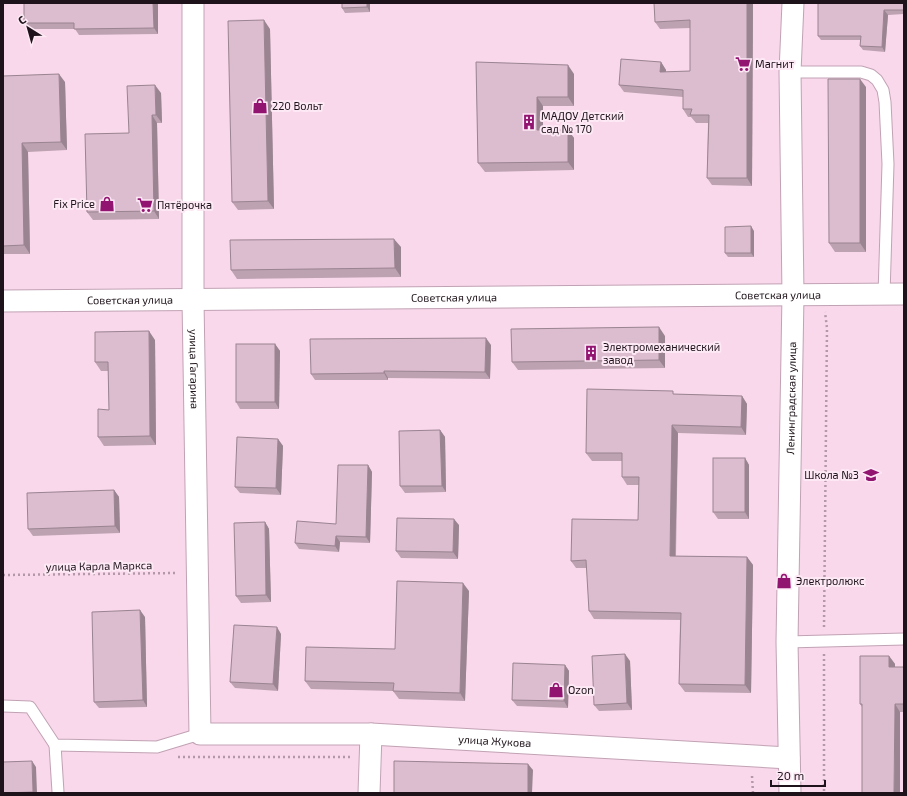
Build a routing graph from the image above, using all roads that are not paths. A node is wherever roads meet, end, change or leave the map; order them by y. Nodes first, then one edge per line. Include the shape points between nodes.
1 (193, 3) edge
2 (793, 3) edge
3 (790, 72) junction
4 (894, 295) edge
5 (792, 296) junction
6 (193, 300) junction
7 (3, 301) edge
8 (904, 639) edge
9 (787, 642) junction
10 (3, 706) edge
11 (200, 734) junction
12 (371, 734) junction
13 (55, 745) junction
14 (789, 758) junction
15 (58, 792) dead end
16 (369, 793) edge
17 (790, 793) edge

1 - 6 street, улица Гагарина
2 - 3 street, Ленинградская улица
3 - 4 lane via 861,72 871,75 884,90
3 - 5 street, Ленинградская улица
4 - 5 street, Советская улица
5 - 6 street, Советская улица
5 - 9 street, Ленинградская улица
6 - 7 street, Советская улица
6 - 11 street, улица Гагарина
8 - 9 lane
9 - 14 street, Ленинградская улица
10 - 13 lane via 30,707
11 - 12 street, улица Жукова
11 - 13 lane via 157,747
12 - 14 street, улица Жукова
12 - 16 street
13 - 15 lane
14 - 17 street, Ленинградская улица

